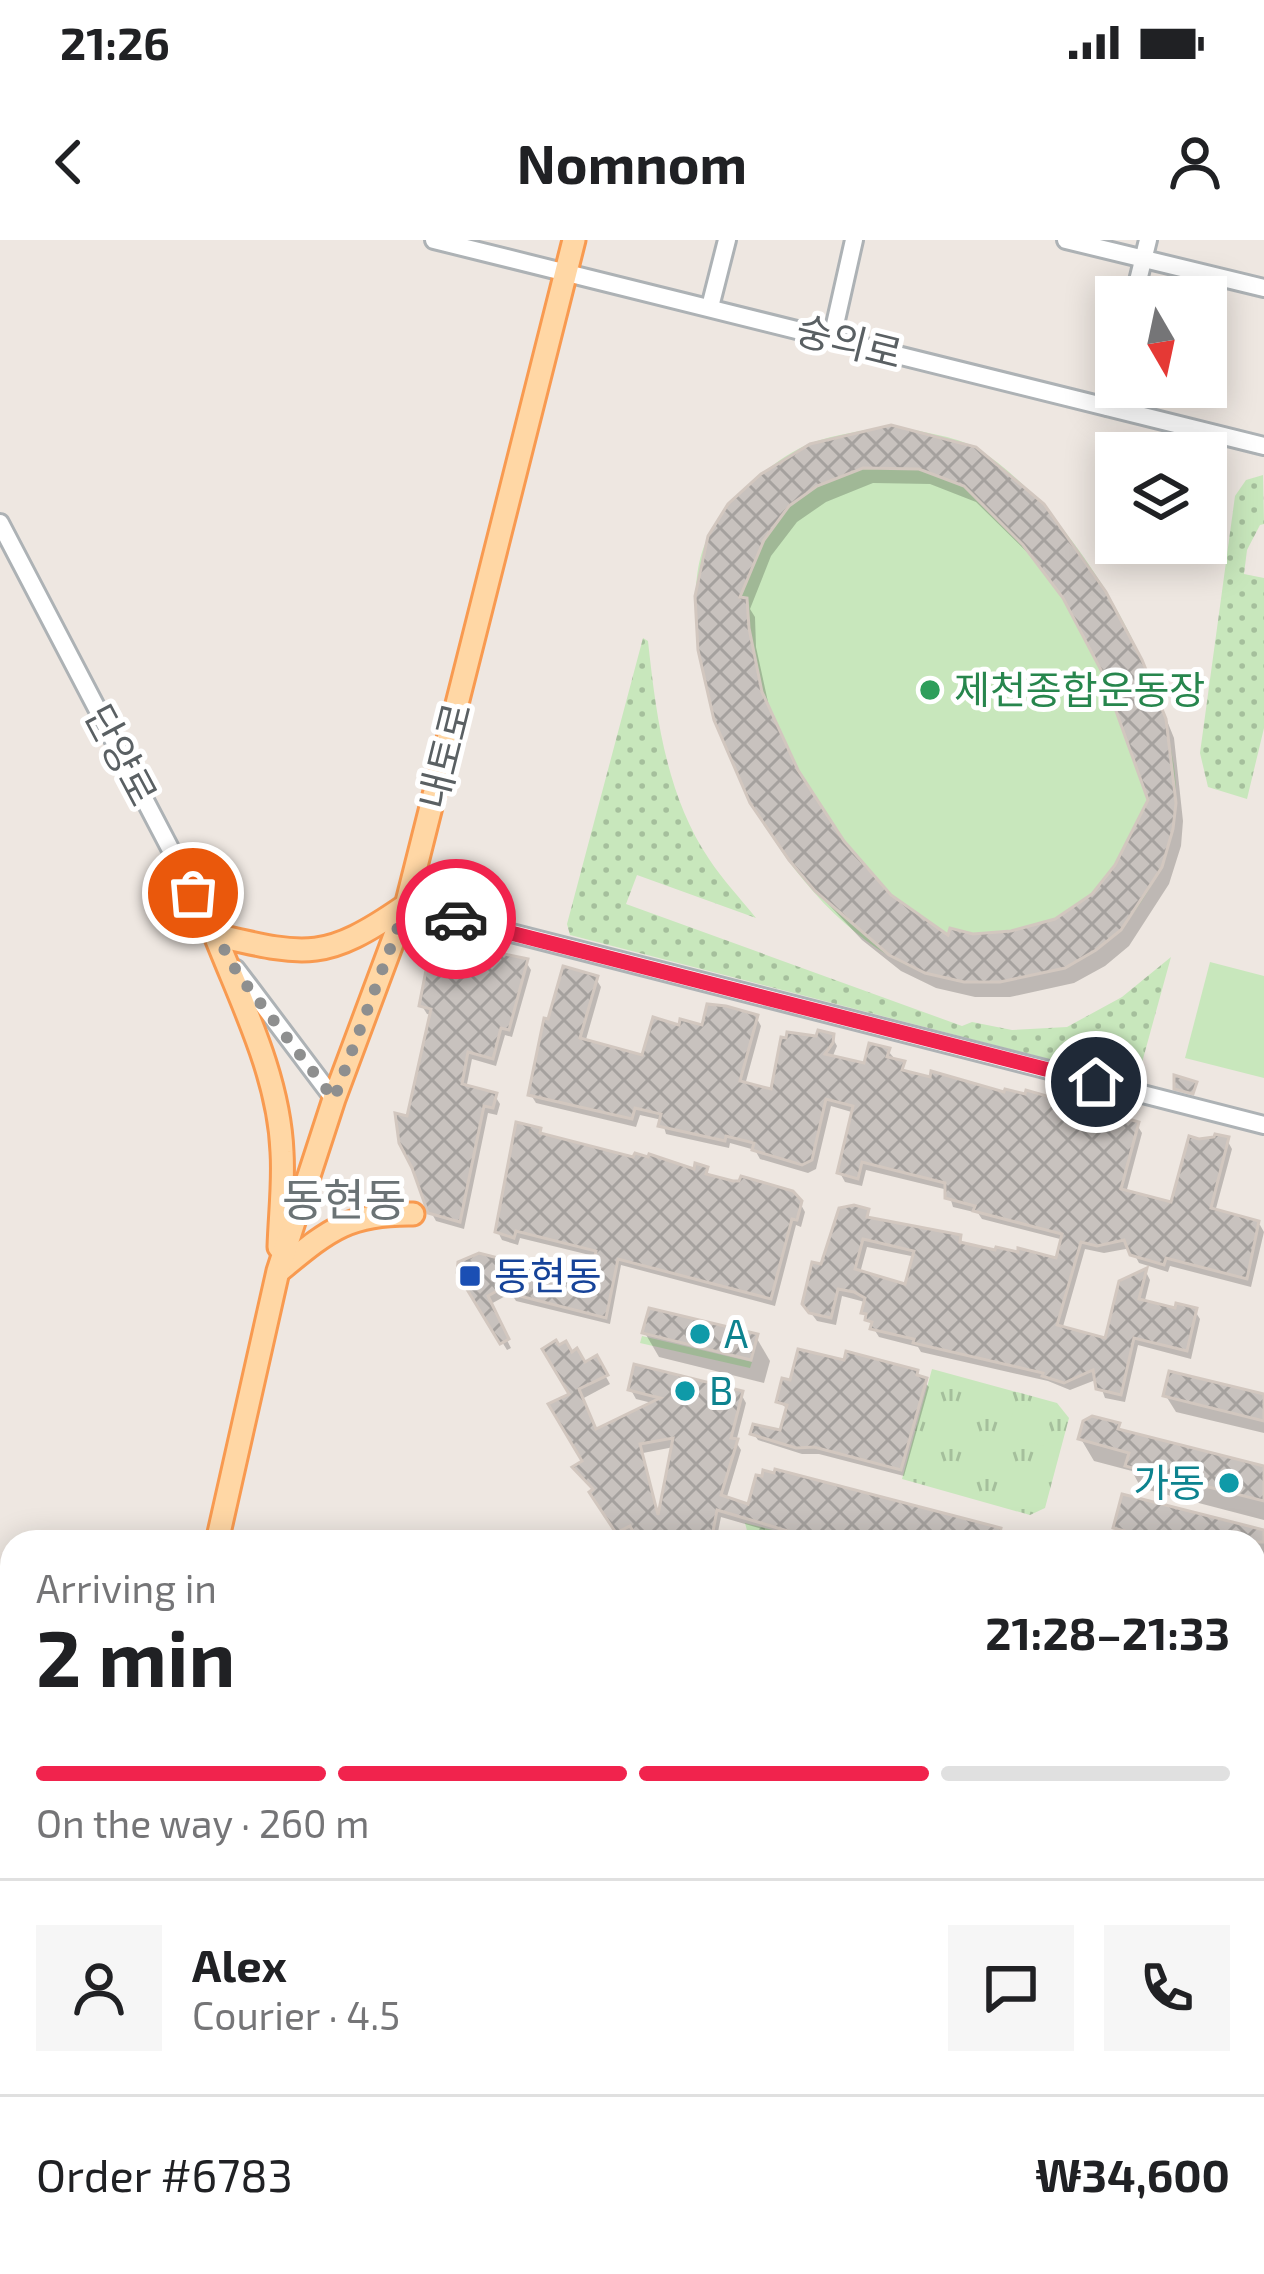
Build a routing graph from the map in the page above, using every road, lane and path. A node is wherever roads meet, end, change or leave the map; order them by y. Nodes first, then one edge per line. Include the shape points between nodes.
1 (434, 240) edge
2 (574, 240) edge
3 (727, 240) edge
4 (854, 240) edge
5 (1066, 240) edge
6 (1148, 240) edge
7 (1143, 259) junction
8 (567, 271) junction
9 (1139, 276) edge
10 (1264, 288) edge
11 (710, 307) junction
12 (832, 338) junction
13 (1095, 404) edge
14 (1112, 408) edge
15 (1264, 446) edge
16 (3, 534) edge
17 (406, 906) junction
18 (215, 935) junction
19 (334, 1099) junction
20 (1264, 1125) edge
21 (413, 1214) dead end
22 (278, 1271) junction
23 (220, 1530) edge

1 - 8 street, 숭의로
2 - 8 main road, 내토로
3 - 11 street
4 - 12 street
5 - 7 street
6 - 7 street
7 - 9 street
7 - 10 street
8 - 11 street, 숭의로
8 - 17 main road, 내토로
11 - 12 street, 숭의로
12 - 13 street, 숭의로
14 - 15 street, 숭의로
16 - 18 street, 단양로
17 - 18 main road via 309,952
17 - 19 main road, 내토로
17 - 20 street
18 - 19 street, 단양로
18 - 22 main road via 274,1094 283,1151
19 - 22 main road, 내토로
21 - 22 main road via 350,1220
22 - 23 main road, 내토로

